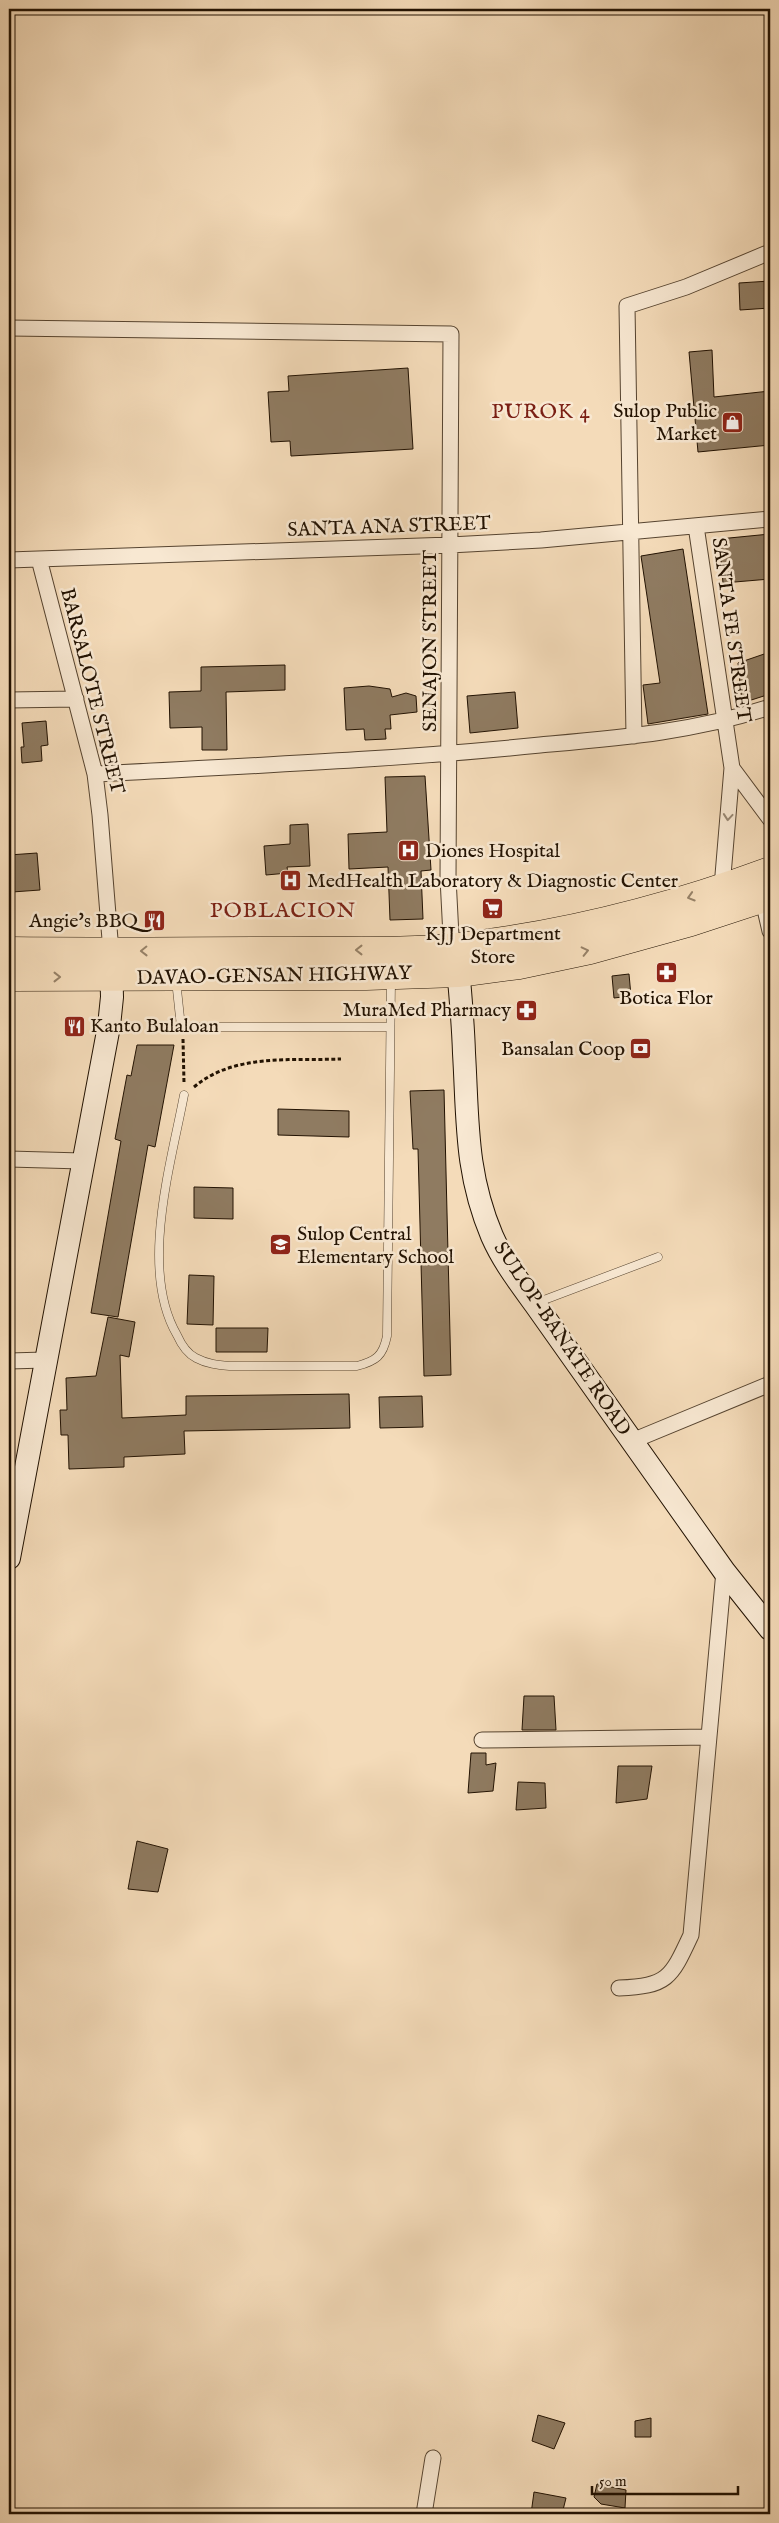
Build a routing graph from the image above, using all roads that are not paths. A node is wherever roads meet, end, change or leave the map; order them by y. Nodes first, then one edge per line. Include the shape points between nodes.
1 (770, 252) edge
2 (9, 328) edge
3 (770, 519) edge
4 (696, 526) junction
5 (631, 532) junction
6 (450, 545) junction
7 (38, 559) junction
8 (9, 560) edge
9 (76, 699) junction
10 (9, 700) edge
11 (770, 707) edge
12 (724, 722) junction
13 (634, 736) junction
14 (449, 754) junction
15 (732, 768) junction
16 (95, 774) junction
17 (770, 819) edge
18 (765, 886) edge
19 (722, 887) junction
20 (770, 931) edge
21 (9, 951) edge
22 (457, 960) junction
23 (391, 963) junction
24 (174, 964) junction
25 (111, 965) junction
26 (9, 977) edge
27 (390, 1027) junction
28 (184, 1095) road end
29 (9, 1159) edge
30 (82, 1161) junction
31 (658, 1258) dead end
32 (535, 1304) junction
33 (45, 1360) junction
34 (9, 1361) edge
35 (770, 1384) edge
36 (632, 1441) junction
37 (9, 1558) edge
38 (724, 1570) junction
39 (770, 1629) edge
40 (708, 1737) junction
41 (482, 1740) dead end
42 (619, 1988) dead end
43 (433, 2458) dead end
44 (424, 2514) edge

1 - 5 street via 686,287 627,306
2 - 6 street, SENAJON STREET via 451,334
3 - 4 street, SANTA ANA STREET
4 - 5 street, SANTA ANA STREET
4 - 12 street, SANTA FE STREET
5 - 6 street, SANTA ANA STREET
5 - 13 street
6 - 7 street, SANTA ANA STREET
6 - 14 street, SENAJON STREET
7 - 8 street, SANTA ANA STREET
7 - 9 street, BARSALOTE STREET
9 - 10 street
9 - 16 street, BARSALOTE STREET
11 - 12 street
12 - 13 street
12 - 15 street, SANTA FE STREET
13 - 14 street
14 - 16 street
14 - 22 street, SENAJON STREET via 448,904
15 - 17 street, SANTA FE STREET
15 -> 19 street, SANTA FE STREET
16 - 25 street, BARSALOTE STREET
18 - 19 highway, DAVAO-GENSAN HIGHWAY
18 - 20 street
22 -> 18 highway, DAVAO-GENSAN HIGHWAY via 519,965 590,950 691,922
19 -> 22 highway, DAVAO-GENSAN HIGHWAY via 590,925 522,939
21 - 25 highway, DAVAO-GENSAN HIGHWAY
22 - 23 highway, DAVAO-GENSAN HIGHWAY
22 - 32 main road, SULOP-BANATE ROAD via 472,1173 493,1236 506,1262
23 - 24 highway, DAVAO-GENSAN HIGHWAY
23 - 27 lane
24 - 25 highway, DAVAO-GENSAN HIGHWAY
24 - 27 lane via 181,1026
26 -> 25 highway, DAVAO-GENSAN HIGHWAY
25 - 30 main road via 109,1026
27 - 28 lane via 387,1336 385,1348 370,1363 357,1366 230,1366 195,1358 182,1346 165,1302 160,1251 162,1219
29 - 30 street
30 - 33 main road
31 - 32 lane
32 - 36 main road, SULOP-BANATE ROAD
33 - 34 street
33 - 37 main road
35 - 36 street
36 - 38 main road, SULOP-BANATE ROAD
38 - 39 main road, SULOP-BANATE ROAD
38 - 40 street
40 - 41 street
40 - 42 street via 691,1935 676,1967 663,1981 646,1987
43 - 44 street

